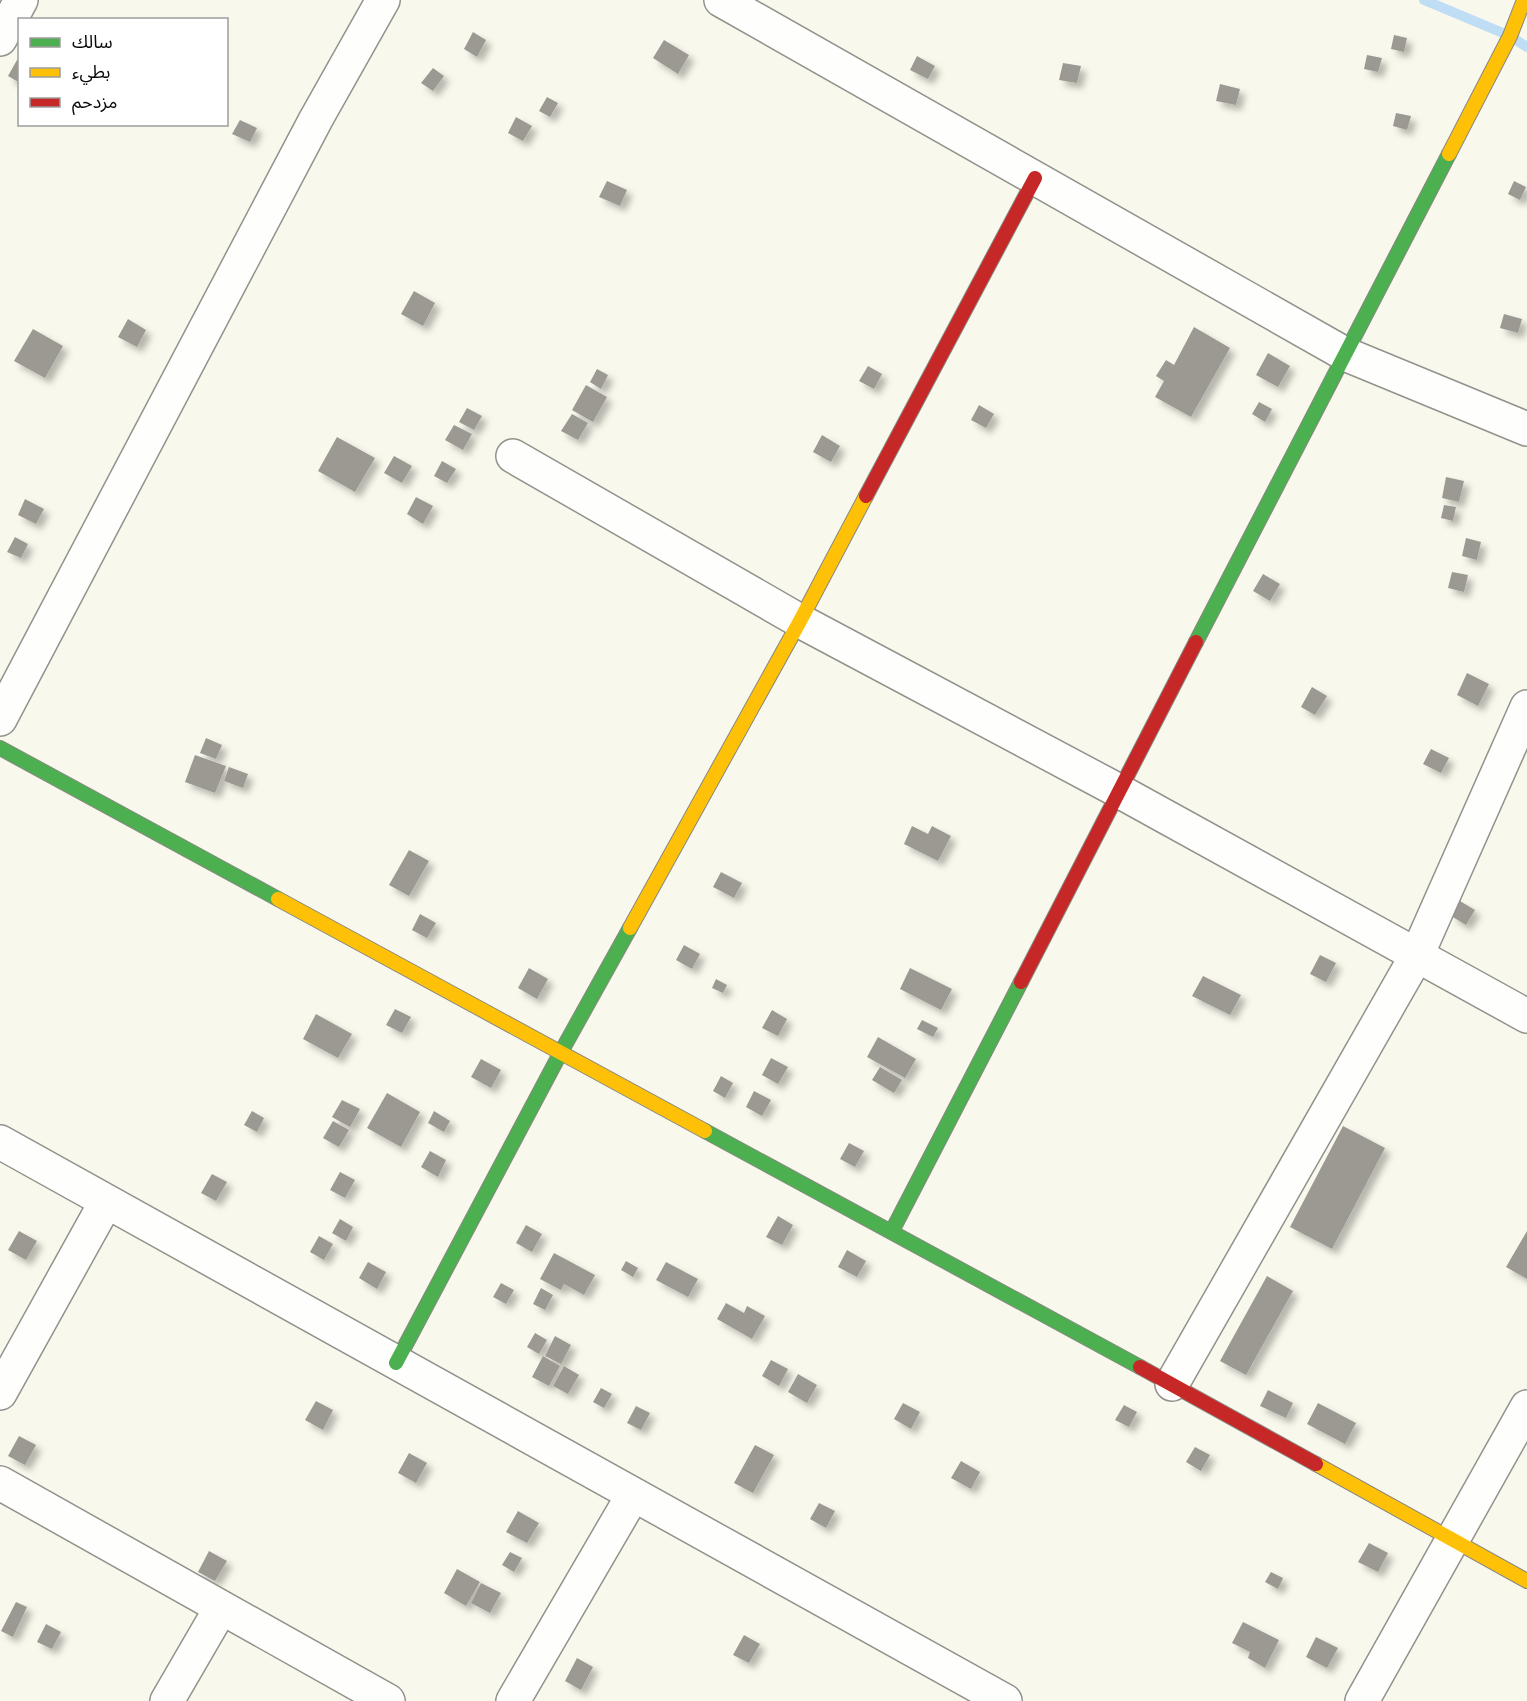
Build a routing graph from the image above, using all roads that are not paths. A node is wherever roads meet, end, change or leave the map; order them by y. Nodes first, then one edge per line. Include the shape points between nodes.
1 (21, 0) edge
2 (383, 0) edge
3 (721, 0) edge
4 (1524, 0) edge
5 (0, 39) edge
6 (1035, 178) junction
7 (1345, 354) junction
8 (1527, 429) edge
9 (513, 456) dead end
10 (800, 621) junction
11 (1527, 707) edge
12 (0, 719) edge
13 (0, 748) edge
14 (1119, 790) junction
15 (1417, 955) junction
16 (1527, 1016) edge
17 (561, 1052) junction
18 (0, 1142) edge
19 (106, 1202) junction
20 (891, 1232) junction
21 (396, 1363) junction
22 (1172, 1384) junction
23 (0, 1393) edge
24 (1527, 1407) edge
25 (0, 1483) edge
26 (633, 1495) junction
27 (1453, 1539) junction
28 (1527, 1581) edge
29 (221, 1608) junction
30 (167, 1701) edge
31 (388, 1701) edge
32 (513, 1701) edge
33 (1005, 1701) edge
34 (1362, 1701) edge

1 - 5 street
2 - 12 street via 316,119
3 - 6 street
4 - 7 street via 1510,36
6 - 7 street
6 - 10 street
7 - 8 street
7 - 14 street
9 - 10 street
10 - 14 street
10 - 17 street
11 - 15 street
13 - 17 street
14 - 15 street
14 - 20 street
15 - 16 street
15 - 22 street
17 - 20 street
17 - 21 street
18 - 19 street
19 - 21 street
19 - 23 street
20 - 22 street
21 - 26 street
22 - 27 street
24 - 27 street
25 - 29 street
26 - 32 street
26 - 33 street
27 - 28 street
27 - 34 street
29 - 30 street
29 - 31 street

